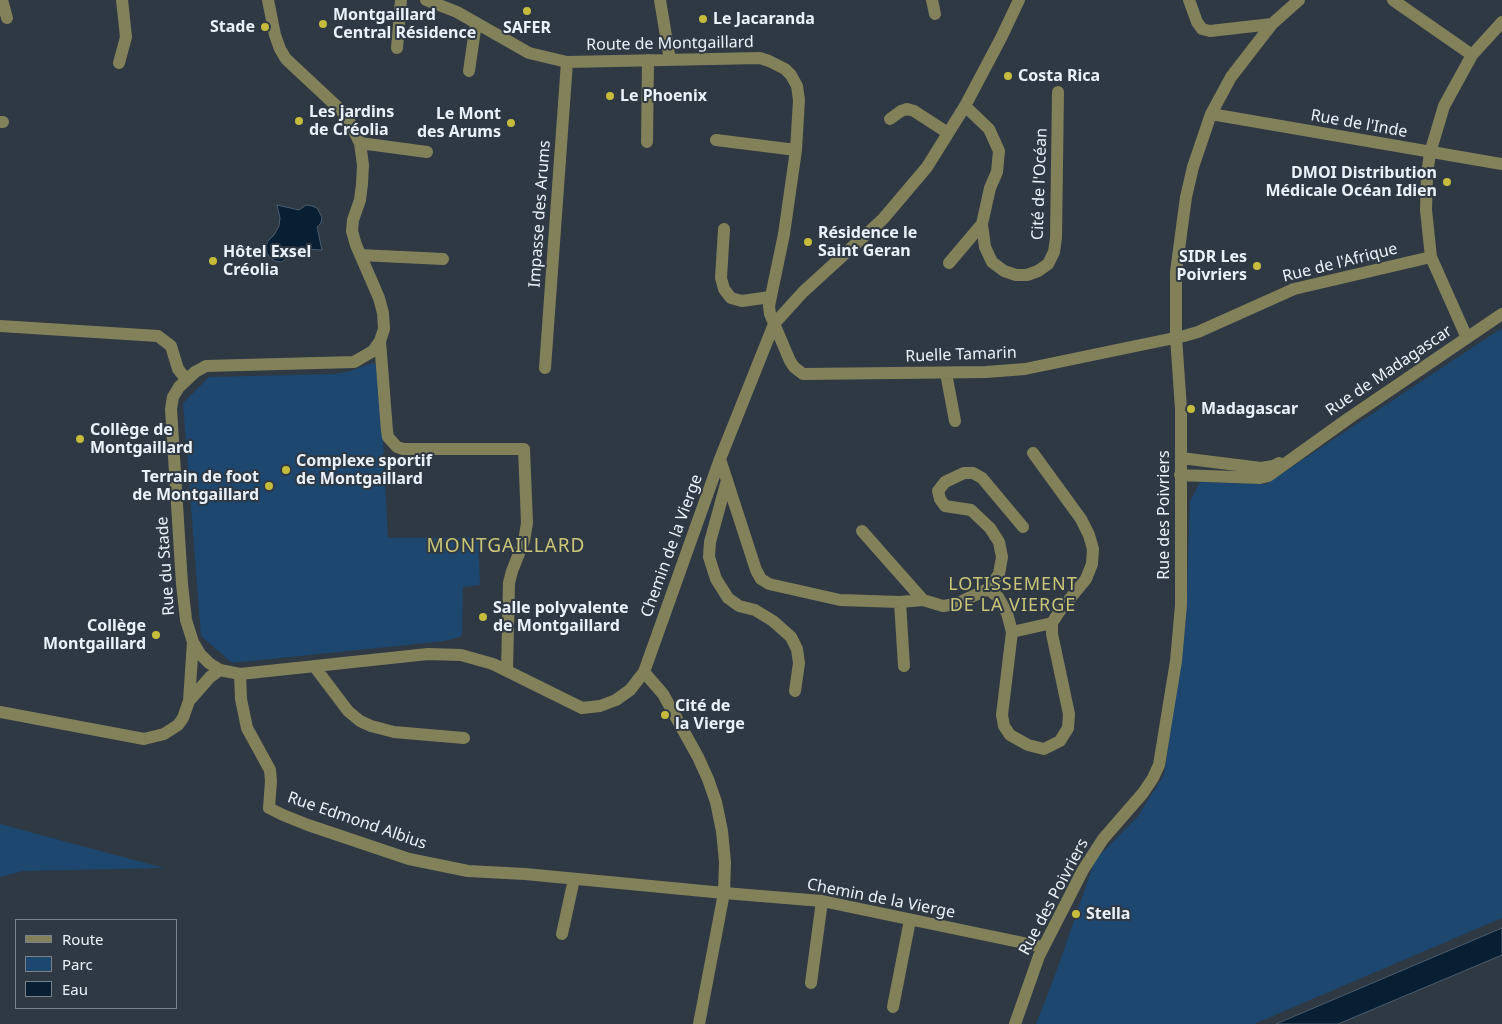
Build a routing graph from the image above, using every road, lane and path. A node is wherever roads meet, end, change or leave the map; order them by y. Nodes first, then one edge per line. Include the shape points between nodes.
1 (2, 0) edge
2 (122, 0) edge
3 (268, 0) edge
4 (401, 0) edge
5 (426, 0) edge
6 (660, 0) edge
7 (932, 0) edge
8 (1019, 0) edge
9 (1189, 0) edge
10 (1299, 0) edge
11 (1393, 0) edge
12 (935, 14) dead end
13 (7, 18) dead end
14 (1502, 22) edge
15 (476, 23) junction
16 (1272, 24) junction
17 (397, 48) dead end
18 (1472, 54) junction
19 (648, 60) junction
20 (670, 60) junction
21 (567, 62) junction
22 (118, 63) dead end
23 (469, 71) dead end
24 (1058, 92) dead end
25 (965, 106) junction
26 (1211, 114) junction
27 (890, 119) dead end
28 (948, 133) junction
29 (716, 140) dead end
30 (647, 142) dead end
31 (360, 143) junction
32 (796, 150) junction
33 (427, 152) dead end
34 (1430, 153) junction
35 (1502, 164) edge
36 (982, 224) junction
37 (724, 229) dead end
38 (360, 255) junction
39 (1431, 257) junction
40 (444, 259) dead end
41 (949, 264) dead end
42 (770, 297) junction
43 (1502, 314) edge
44 (774, 324) junction
45 (0, 326) edge
46 (1176, 338) junction
47 (1467, 338) junction
48 (380, 341) junction
49 (545, 368) dead end
50 (946, 373) junction
51 (186, 379) junction
52 (955, 421) dead end
53 (1034, 453) dead end
54 (1295, 455) junction
55 (1180, 458) junction
56 (720, 459) junction
57 (1180, 476) junction
58 (727, 480) junction
59 (1023, 527) dead end
60 (862, 531) dead end
61 (988, 589) junction
62 (923, 600) junction
63 (900, 602) junction
64 (1052, 623) junction
65 (1012, 632) junction
66 (193, 642) junction
67 (314, 666) junction
68 (904, 666) dead end
69 (220, 670) junction
70 (507, 671) junction
71 (644, 672) junction
72 (240, 674) junction
73 (794, 690) dead end
74 (189, 701) junction
75 (0, 712) edge
76 (464, 738) dead end
77 (574, 879) junction
78 (724, 893) junction
79 (822, 901) junction
80 (910, 920) junction
81 (562, 934) dead end
82 (1043, 947) junction
83 (811, 983) dead end
84 (894, 1006) dead end
85 (699, 1024) edge
86 (1015, 1024) edge

1 - 13 street
2 - 22 street via 126,37
3 - 31 street via 275,35 286,59 346,115
4 - 17 street
5 - 15 street, Route de Montgaillard
6 - 20 street
7 - 12 street
8 - 25 street
9 - 16 street via 1202,29 1210,31
10 - 16 street, Rue des Poivriers
11 - 18 street
14 - 18 street
15 - 21 street, Route de Montgaillard via 528,53
15 - 23 street
16 - 26 street, Rue des Poivriers via 1231,77
18 - 34 street via 1444,106
19 - 20 street, Route de Montgaillard
19 - 21 street, Route de Montgaillard
19 - 30 street
20 - 32 street, Route de Montgaillard via 760,58 785,69 797,86 799,100
21 - 49 street, Impasse des Arums
24 - 36 street, Cité de l'Océan via 1056,238 1048,264 1027,275 1004,271 992,262 985,247
25 - 28 street
25 - 36 street, Cité de l'Océan via 988,129 999,151 997,172
26 - 34 street, Rue de l'Inde
26 - 46 street, Rue des Poivriers via 1193,167 1182,219 1176,272
27 - 28 street via 907,109
28 - 44 street via 927,167 883,219 803,292
29 - 32 street
31 - 33 street
31 - 38 street via 362,184 352,226
32 - 42 street, Route de Montgaillard via 784,234
34 - 35 street, Rue de l'Inde
34 - 39 street via 1426,210
36 - 41 street, Cité de l'Océan
37 - 42 street via 721,278 724,289 731,298 742,301
38 - 40 street
38 - 48 street via 383,313 384,329
39 - 46 street, Rue de l'Afrique via 1294,289 1198,332
39 - 47 street
42 - 44 street, Route de Montgaillard
43 - 47 street, Rue de Madagascar
44 - 50 street, Ruelle Tamarin via 794,368 804,374
44 - 56 street, Chemin de la Vierge
45 - 51 street via 158,336 171,346 178,369
46 - 50 street, Ruelle Tamarin via 1025,369
46 - 55 street, Rue des Poivriers via 1181,396
47 - 54 street, Rue de Madagascar
48 - 51 street, Rue du Stade via 373,351 354,362 206,366
48 - 70 street via 388,437 397,447 524,449 527,523 524,542 509,583
50 - 52 street
51 - 66 street, Rue du Stade via 173,397 171,408 185,612
53 - 64 street via 1081,519 1093,549 1086,579
54 - 55 street, Rue de Madagascar via 1262,468
54 - 57 street, Rue de Madagascar via 1260,478
55 - 57 street, Rue des Poivriers
56 - 58 street
56 - 71 street, Chemin de la Vierge
57 - 82 street, Rue des Poivriers via 1179,626 1159,765 1143,793 1103,839
58 - 63 street via 761,579 769,584 840,600
58 - 73 street via 710,542 709,557 716,579 728,598 773,621 791,637 799,663
59 - 61 street via 982,478 973,473 964,473 946,482 938,491 945,506 971,510 999,542 1002,557 999,574
60 - 62 street
61 - 62 street via 956,604 943,606
61 - 65 street via 998,597 1007,613
62 - 63 street
63 - 68 street
64 - 65 street
64 - 65 street via 1069,714 1068,728 1060,741 1044,749 1010,735 1004,726 1002,715
66 - 69 street, Rue du Stade via 200,654
66 - 74 street
67 - 70 street, Rue du Stade via 428,654 461,655
67 - 72 street, Rue du Stade
67 - 76 street via 348,711 360,721 394,732
69 - 72 street, Rue du Stade
69 - 74 street
70 - 71 street, Rue du Stade via 582,708 616,700 630,690
71 - 78 street via 663,694 708,779 722,831
72 - 77 street, Rue Edmond Albius via 247,728 270,770 269,808 308,825 409,859 468,871
74 - 75 street via 178,725 164,734 144,739
77 - 78 street, Rue Edmond Albius
77 - 81 street
78 - 79 street, Chemin de la Vierge
78 - 85 street
79 - 80 street, Chemin de la Vierge
79 - 83 street
80 - 82 street, Chemin de la Vierge
80 - 84 street
82 - 86 street, Rue des Poivriers

